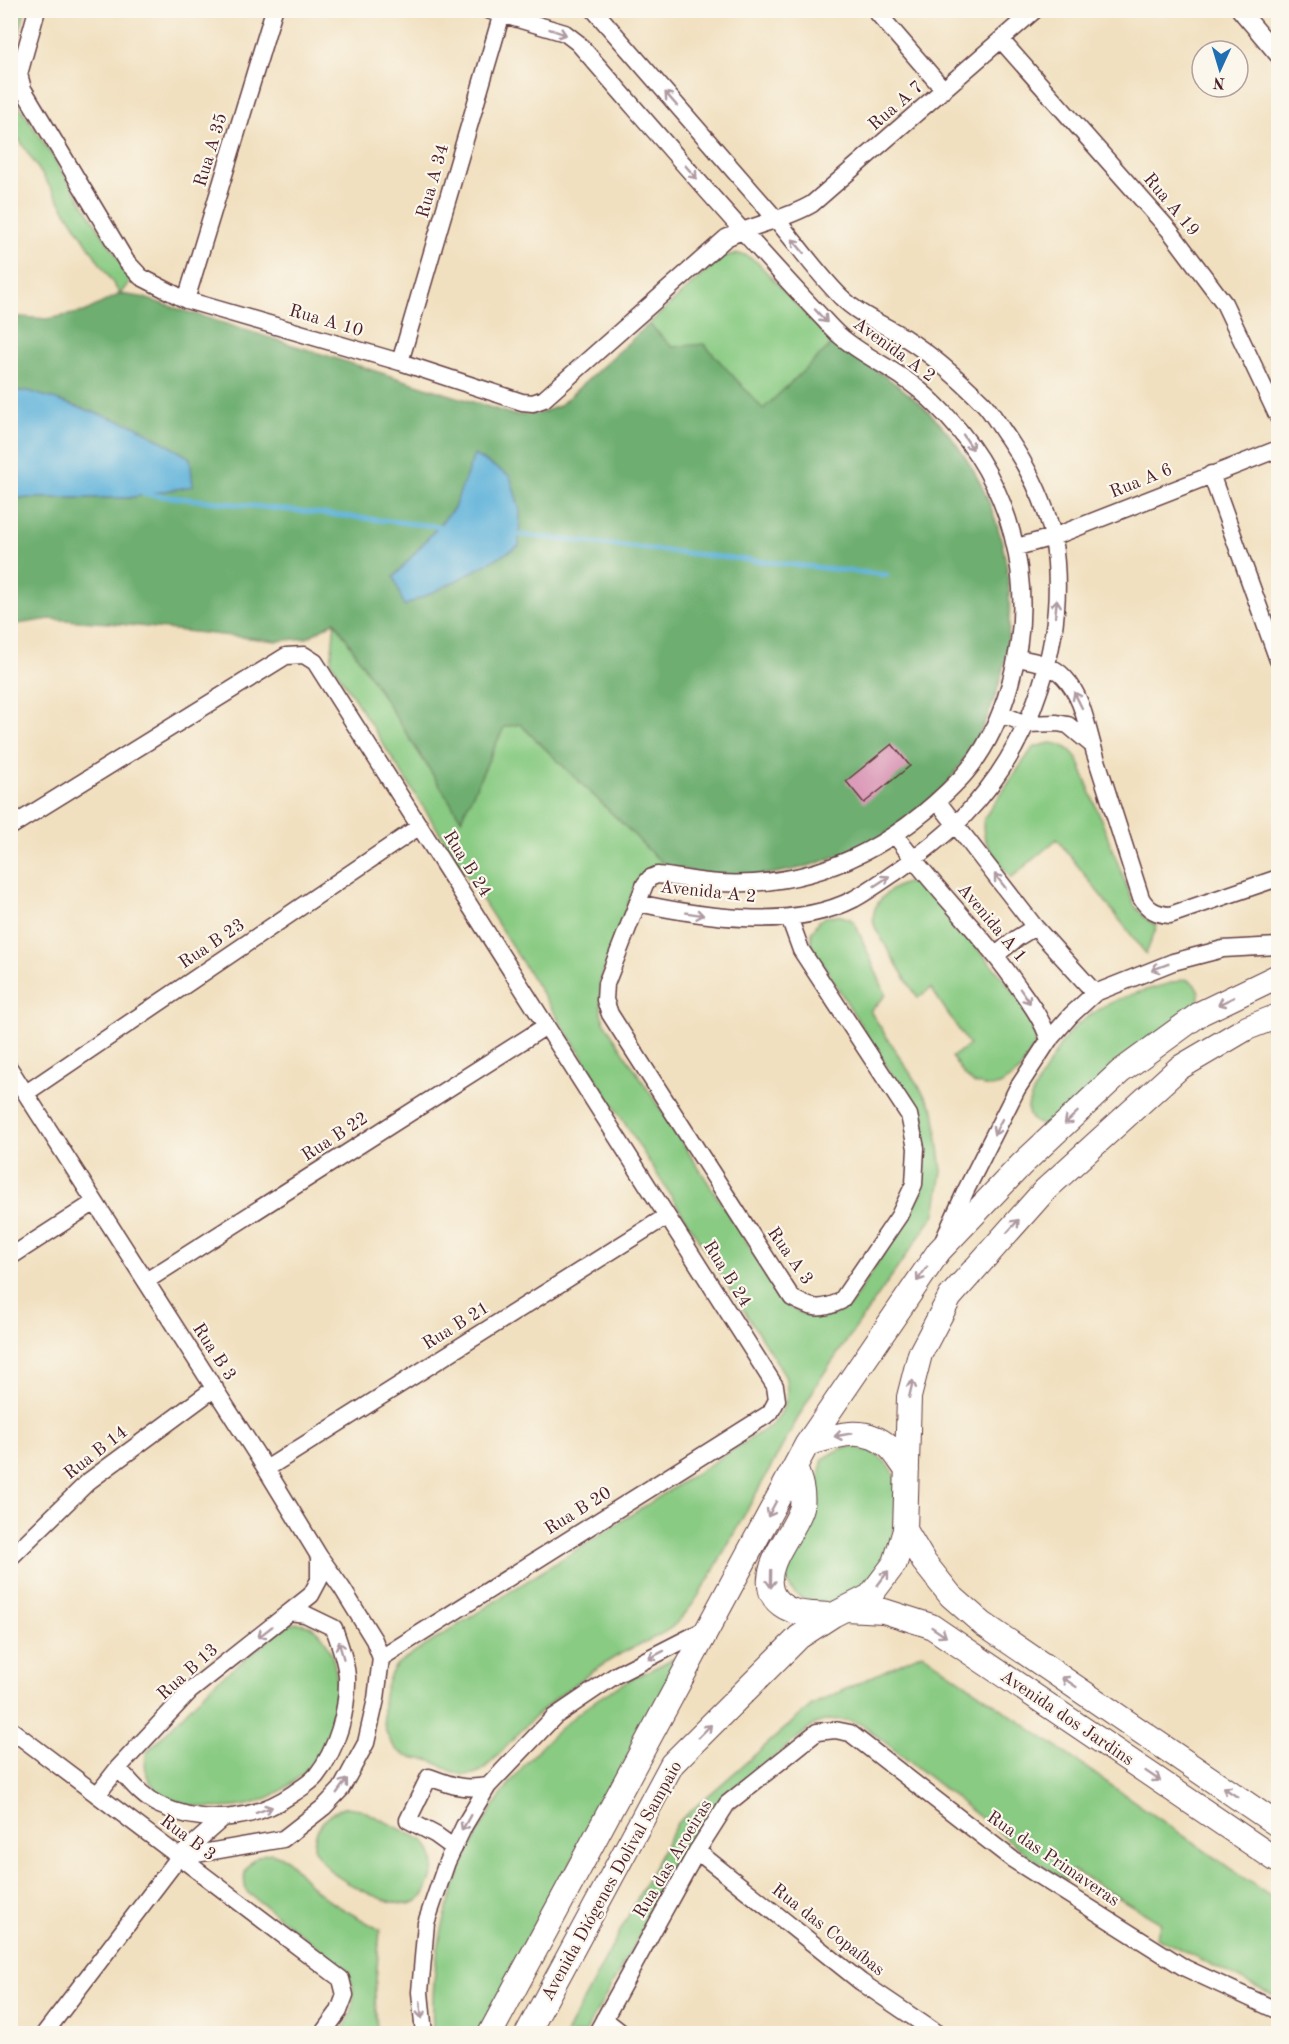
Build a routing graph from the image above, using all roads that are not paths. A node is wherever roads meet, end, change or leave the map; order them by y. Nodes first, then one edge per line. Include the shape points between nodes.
1 (37, 10) edge
2 (274, 10) edge
3 (594, 10) edge
4 (875, 10) edge
5 (1035, 10) edge
6 (1240, 10) edge
7 (497, 12) edge
8 (1001, 40) junction
9 (1278, 55) edge
10 (944, 90) junction
11 (777, 220) junction
12 (742, 230) junction
13 (186, 300) junction
14 (400, 362) junction
15 (1278, 417) edge
16 (1278, 449) edge
17 (1211, 474) junction
18 (1053, 537) junction
19 (1017, 548) junction
20 (1017, 658) junction
21 (1278, 660) edge
22 (1046, 666) junction
23 (1001, 714) junction
24 (1026, 724) junction
25 (1092, 746) junction
26 (938, 802) junction
27 (955, 825) junction
28 (420, 826) junction
29 (10, 827) edge
30 (896, 836) junction
31 (913, 860) junction
32 (1278, 878) edge
33 (638, 903) junction
34 (789, 917) junction
35 (1035, 927) junction
36 (1278, 946) edge
37 (996, 955) junction
38 (1278, 976) edge
39 (1095, 993) junction
40 (1278, 1016) edge
41 (546, 1026) junction
42 (1049, 1040) junction
43 (10, 1069) edge
44 (26, 1093) junction
45 (95, 1202) junction
46 (667, 1216) junction
47 (939, 1251) junction
48 (10, 1257) edge
49 (146, 1281) junction
50 (775, 1386) joint
51 (215, 1388) junction
52 (807, 1444) junction
53 (795, 1467) junction
54 (266, 1469) junction
55 (907, 1470) junction
56 (905, 1530) junction
57 (319, 1556) junction
58 (10, 1558) edge
59 (290, 1612) junction
60 (838, 1612) junction
61 (708, 1628) junction
62 (381, 1658) junction
63 (10, 1729) edge
64 (817, 1732) joint
65 (118, 1768) junction
66 (488, 1786) junction
67 (97, 1795) junction
68 (222, 1819) junction
69 (1278, 1825) edge
70 (454, 1848) junction
71 (697, 1851) junction
72 (179, 1857) junction
73 (1278, 1861) edge
74 (1278, 2011) edge
75 (600, 2026) edge
76 (44, 2034) edge
77 (322, 2034) edge
78 (424, 2034) edge
79 (490, 2034) edge
80 (527, 2034) edge
81 (623, 2034) edge
82 (938, 2034) edge

1 - 13 street, Rua A 10 via 18,74 23,89 126,261 141,277
2 - 13 street, Rua A 35
11 -> 3 street, Avenida A 2
4 - 10 street
5 - 8 street, Rua A 7
6 - 9 street
7 -> 12 street, Avenida A 2 via 566,33 578,43
7 - 14 street, Rua A 34
8 - 10 street, Rua A 7
8 - 15 street, Rua A 19 via 1170,231 1224,303
10 - 11 street, Rua A 7 via 812,204
11 - 12 street, Rua A 7
18 -> 11 street, Avenida A 2 via 1041,496 1020,455 986,407 943,366 843,299
12 - 14 street, Rua A 10 via 726,238 544,399 522,402
12 -> 19 street, Avenida A 2 via 840,336 906,379 964,435 1003,503
13 - 14 street, Rua A 10
16 - 17 street, Rua A 6
17 - 18 street, Rua A 6
17 - 21 street
18 - 19 street, Rua A 6
22 -> 18 street, Avenida A 2 via 1057,595
19 - 20 street, Avenida A 2 via 1022,586
20 - 22 street
20 - 23 street, Avenida A 2
22 - 24 street, Avenida A 2
25 -> 22 street via 1082,707 1071,685
23 - 24 street
23 - 26 street, Avenida A 2 via 994,733 970,768
24 - 25 street via 1068,725
24 - 27 street, Avenida A 2 via 982,798
25 - 32 street via 1147,907 1170,915
26 - 27 street, Avenida A 1
26 - 30 street, Avenida A 2
27 - 31 street, Avenida A 2
35 -> 27 street, Avenida A 1
28 - 29 street, Rua B 24 via 315,663 304,655 286,656
28 - 41 street, Rua B 24
28 - 44 street, Rua B 23
30 - 31 street, Avenida A 1
30 - 33 street, Avenida A 2 via 836,866 794,878 719,883 657,875 645,884
34 -> 31 street, Avenida A 2 via 853,900
31 - 37 street, Avenida A 1
33 -> 34 street, Avenida A 2 via 704,915
33 - 34 street, Rua A 3 via 606,984 604,1000 610,1014 792,1298 808,1307 826,1308 841,1302 899,1216 914,1184 916,1148 909,1115 801,950
35 - 37 street
35 - 39 street, Avenida A 1
36 -> 39 street via 1223,949 1173,962
37 -> 42 street, Avenida A 1 via 1042,1021
38 -> 47 street, Avenida Diógenes Dolival Sampaio via 1201,1012 1120,1072 1021,1165
39 - 42 street
55 -> 40 street, Avenida Diógenes Dolival Sampaio via 909,1397 920,1354 950,1297 1045,1190 1179,1068 1247,1028
41 - 46 street, Rua B 24
41 - 49 street, Rua B 22
42 -> 47 street via 1017,1089
43 - 44 street, Rua B 3
44 - 45 street, Rua B 3
45 - 48 street
45 - 49 street, Rua B 3
46 - 50 street, Rua B 24
46 - 54 street, Rua B 21
47 -> 52 street, Avenida Diógenes Dolival Sampaio
49 - 51 street, Rua B 3
50 - 62 street, Rua B 20 via 777,1400 770,1413
51 - 54 street, Rua B 3
51 - 58 street, Rua B 14 via 89,1481
52 - 53 street, Avenida Diógenes Dolival Sampaio
55 -> 52 street via 889,1447 871,1436 849,1432
53 -> 60 street, Avenida dos Jardins via 803,1487 801,1509 769,1572 769,1587 778,1602 792,1611
53 -> 61 street, Avenida Diógenes Dolival Sampaio
54 - 57 street, Rua B 3
55 - 56 street, Avenida Diógenes Dolival Sampaio
60 -> 56 street, Avenida Diógenes Dolival Sampaio via 870,1596 895,1563
69 -> 56 street, Avenida dos Jardins via 983,1624 951,1596
57 - 59 street, Rua B 13 via 321,1572 316,1587
57 - 62 street, Rua B 3 via 353,1605
59 -> 65 street, Rua B 13 via 190,1691
68 -> 59 street via 261,1812 315,1777 342,1722 347,1676 334,1628 305,1614
60 -> 73 street, Avenida dos Jardins via 884,1611 930,1626
80 -> 60 street, Avenida Diógenes Dolival Sampaio via 672,1764 799,1637
61 -> 66 street via 616,1675 554,1717
61 - 79 street, Avenida Diógenes Dolival Sampaio
72 -> 62 street via 283,1839 324,1807 341,1789 366,1743
63 - 67 street, Rua B 3
64 - 71 street, Rua das Aroeiras via 726,1804
64 - 74 street, Rua das Primaveras via 850,1733 1012,1859 1185,1968
65 - 67 street, Rua B 13
65 - 68 street via 138,1791 158,1805
66 -> 70 street
66 - 70 street via 469,1789 429,1777 408,1820
67 - 72 street, Rua B 3
68 - 72 street
70 -> 78 street via 426,1923 420,1992
71 - 75 street, Rua das Aroeiras
71 - 82 street, Rua das Copaíbas via 861,1982
72 - 76 street
72 - 77 street, Rua B 3 via 341,1979 345,1995
75 - 81 street

